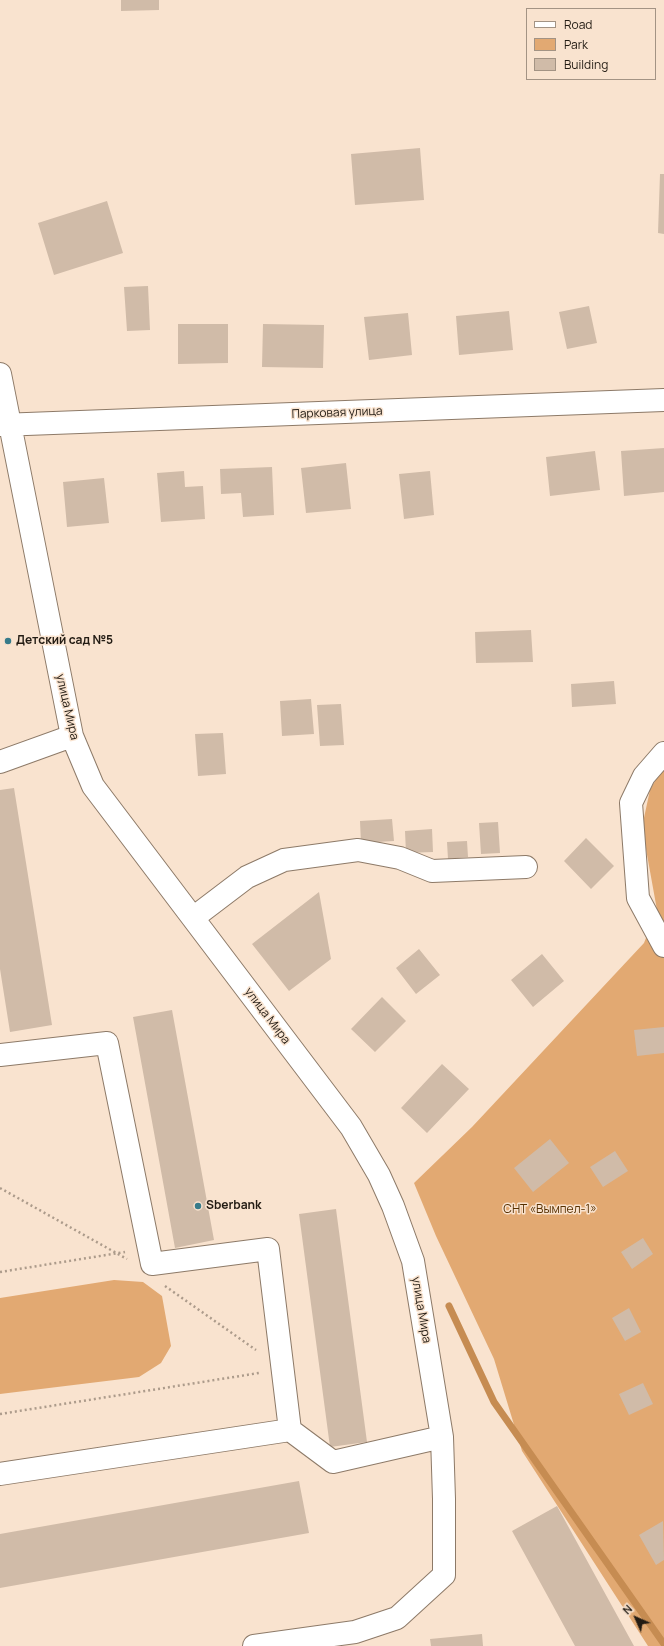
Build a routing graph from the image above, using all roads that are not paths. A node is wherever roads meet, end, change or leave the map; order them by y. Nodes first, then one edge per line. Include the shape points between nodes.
1 (0, 374) edge
2 (664, 400) edge
3 (5, 425) edge
4 (72, 736) junction
5 (664, 753) edge
6 (0, 762) edge
7 (526, 867) dead end
8 (193, 918) junction
9 (664, 946) edge
10 (0, 1055) edge
11 (290, 1430) junction
12 (442, 1437) junction
13 (0, 1474) edge
14 (356, 1639) edge
15 (254, 1646) edge

1 - 3 street, улица Мира
2 - 3 street, Парковая улица
3 - 4 street, улица Мира
4 - 6 street
4 - 8 street, улица Мира via 93,786
5 - 9 street via 644,776 631,803 638,898
7 - 8 street via 432,871 400,858 358,850 284,860 247,877
8 - 12 street, улица Мира via 351,1126 379,1175 413,1261
10 - 11 street via 107,1043 152,1264 268,1249
11 - 12 street via 332,1462
11 - 13 street
12 - 14 street, улица Мира via 444,1575 396,1618
14 - 15 street, улица Мира

